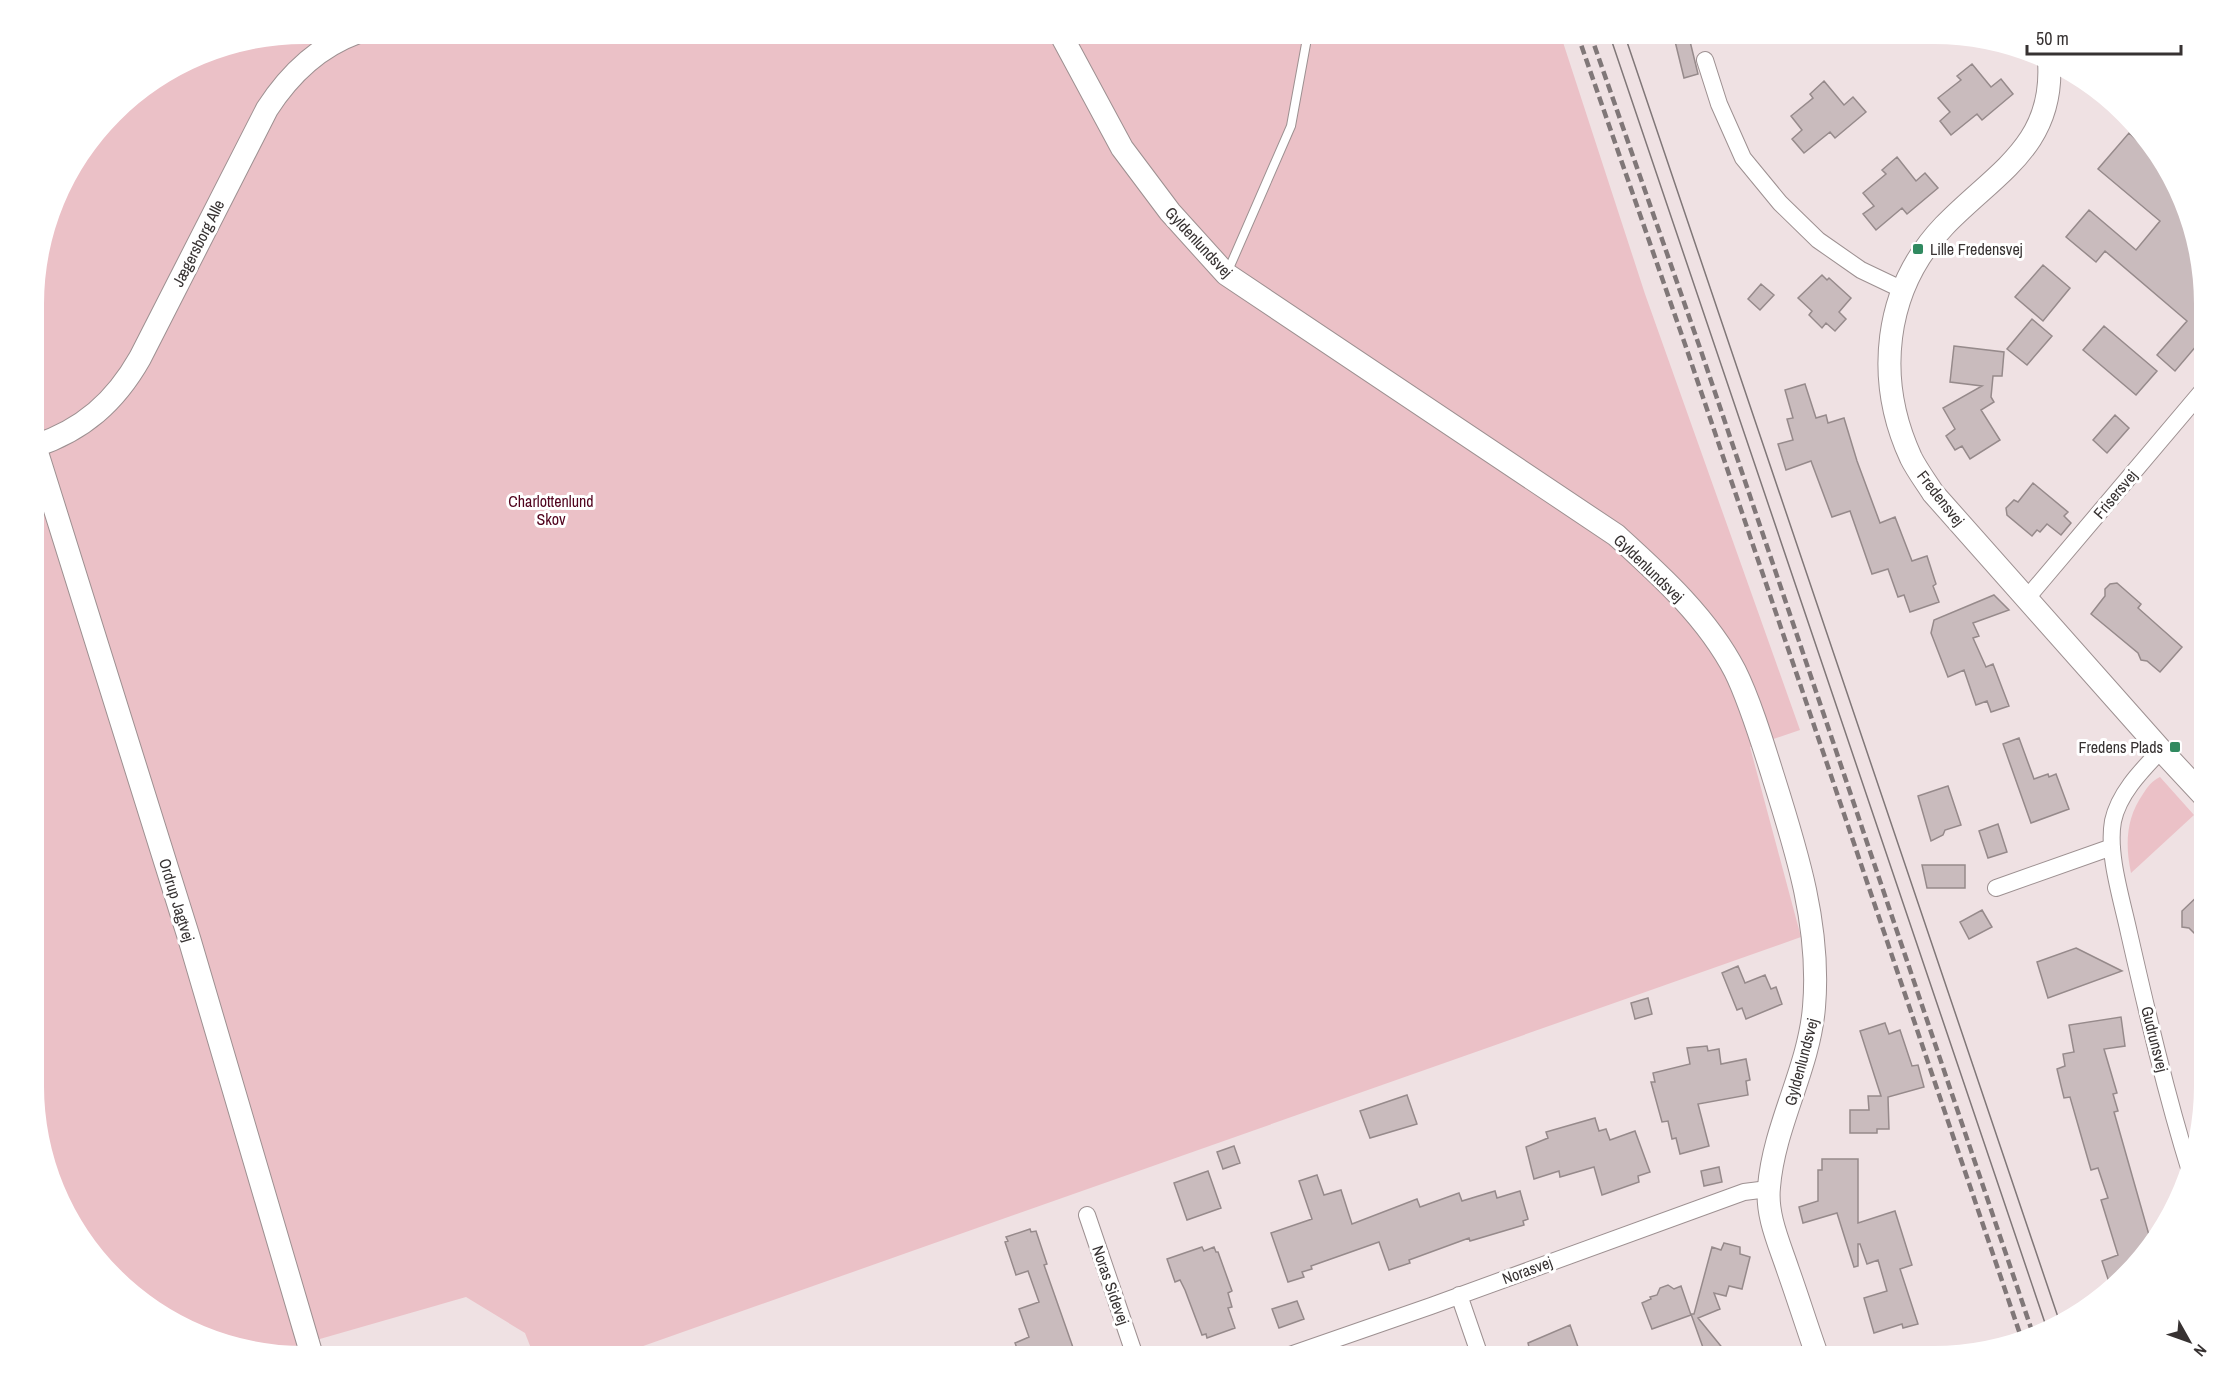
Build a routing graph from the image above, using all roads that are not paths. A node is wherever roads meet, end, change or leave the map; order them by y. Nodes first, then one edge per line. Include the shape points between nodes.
1 (332, 44) edge
2 (1066, 44) edge
3 (1306, 44) edge
4 (1705, 60) dead end
5 (2049, 71) edge
6 (1226, 274) junction
7 (1903, 290) junction
8 (2193, 403) edge
9 (44, 442) edge
10 (44, 475) edge
11 (2027, 598) junction
12 (2161, 750) junction
13 (2193, 783) edge
14 (2112, 848) junction
15 (1996, 888) dead end
16 (2185, 1153) edge
17 (1768, 1189) junction
18 (1087, 1215) dead end
19 (1459, 1295) junction
20 (309, 1346) edge
21 (1132, 1346) edge
22 (1315, 1346) edge
23 (1477, 1346) edge
24 (1814, 1346) edge

1 - 9 street, Jægersborg Alle via 304,64 267,109 144,350 118,392 90,419
2 - 6 street, Gyldenlundsvej via 1122,148 1170,212
3 - 6 lane via 1291,126
4 - 7 street via 1743,158 1780,203 1818,240 1861,270
5 - 7 street, Fredensvej via 2042,120 2019,156 1943,226 1920,256
6 - 17 street, Gyldenlundsvej via 1616,535 1664,579 1706,627 1735,670 1798,855 1817,968 1806,1051 1773,1159
7 - 11 street, Fredensvej via 1890,330 1888,375 1897,422 1912,460 1933,493
8 - 11 street, Frisersvej
10 - 20 street, Ordrup Jagtvej via 189,938
11 - 12 street, Fredensvej
12 - 13 street, Fredensvej
12 - 14 street via 2122,798 2113,820
14 - 15 street
14 - 16 street, Gudrunsvej
17 - 19 street, Norasvej via 1744,1192
17 - 24 street, Gyldenlundsvej via 1771,1220
18 - 21 street, Noras Sidevej
19 - 22 street, Norasvej
19 - 23 street

